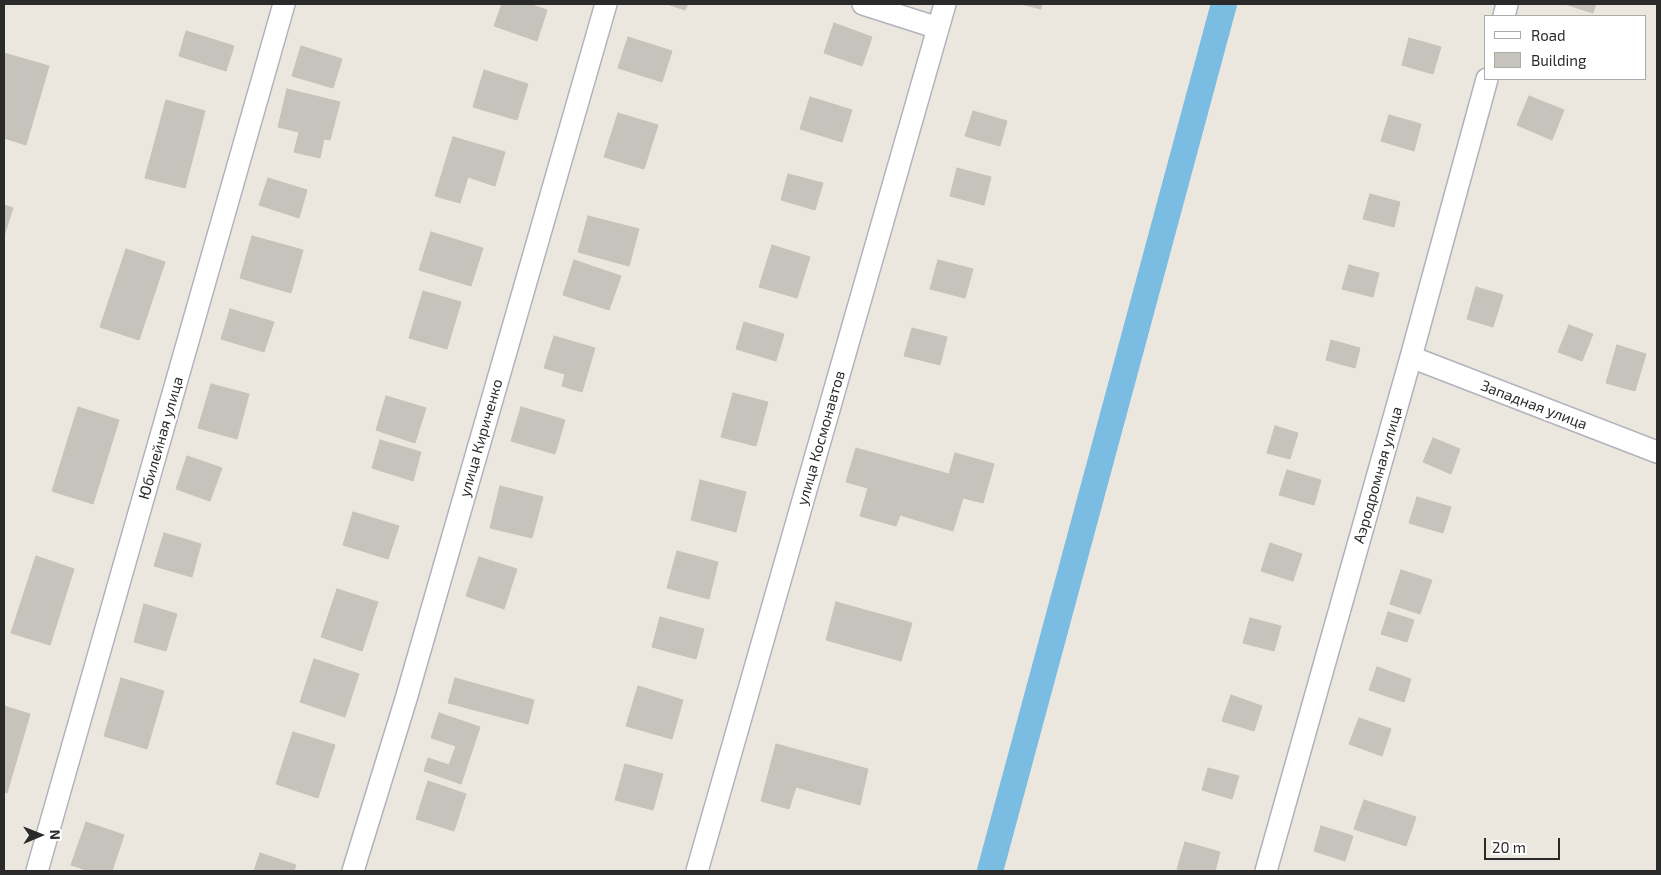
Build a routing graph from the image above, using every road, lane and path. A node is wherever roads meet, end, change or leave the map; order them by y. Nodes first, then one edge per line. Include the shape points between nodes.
1 (284, 4) edge
2 (606, 4) edge
3 (863, 4) edge
4 (945, 4) edge
5 (938, 28) junction
6 (1487, 80) edge
7 (1411, 358) junction
8 (1657, 452) edge
9 (37, 871) edge
10 (353, 871) edge
11 (697, 871) edge
12 (1266, 871) edge

1 - 9 street, Юбилейная улица
2 - 10 street, улица Кириченко
3 - 5 street
4 - 5 street, улица Космонавтов
5 - 11 street, улица Космонавтов
6 - 7 street, Аэродромная улица
7 - 8 street, Западная улица
7 - 12 street, Аэродромная улица

